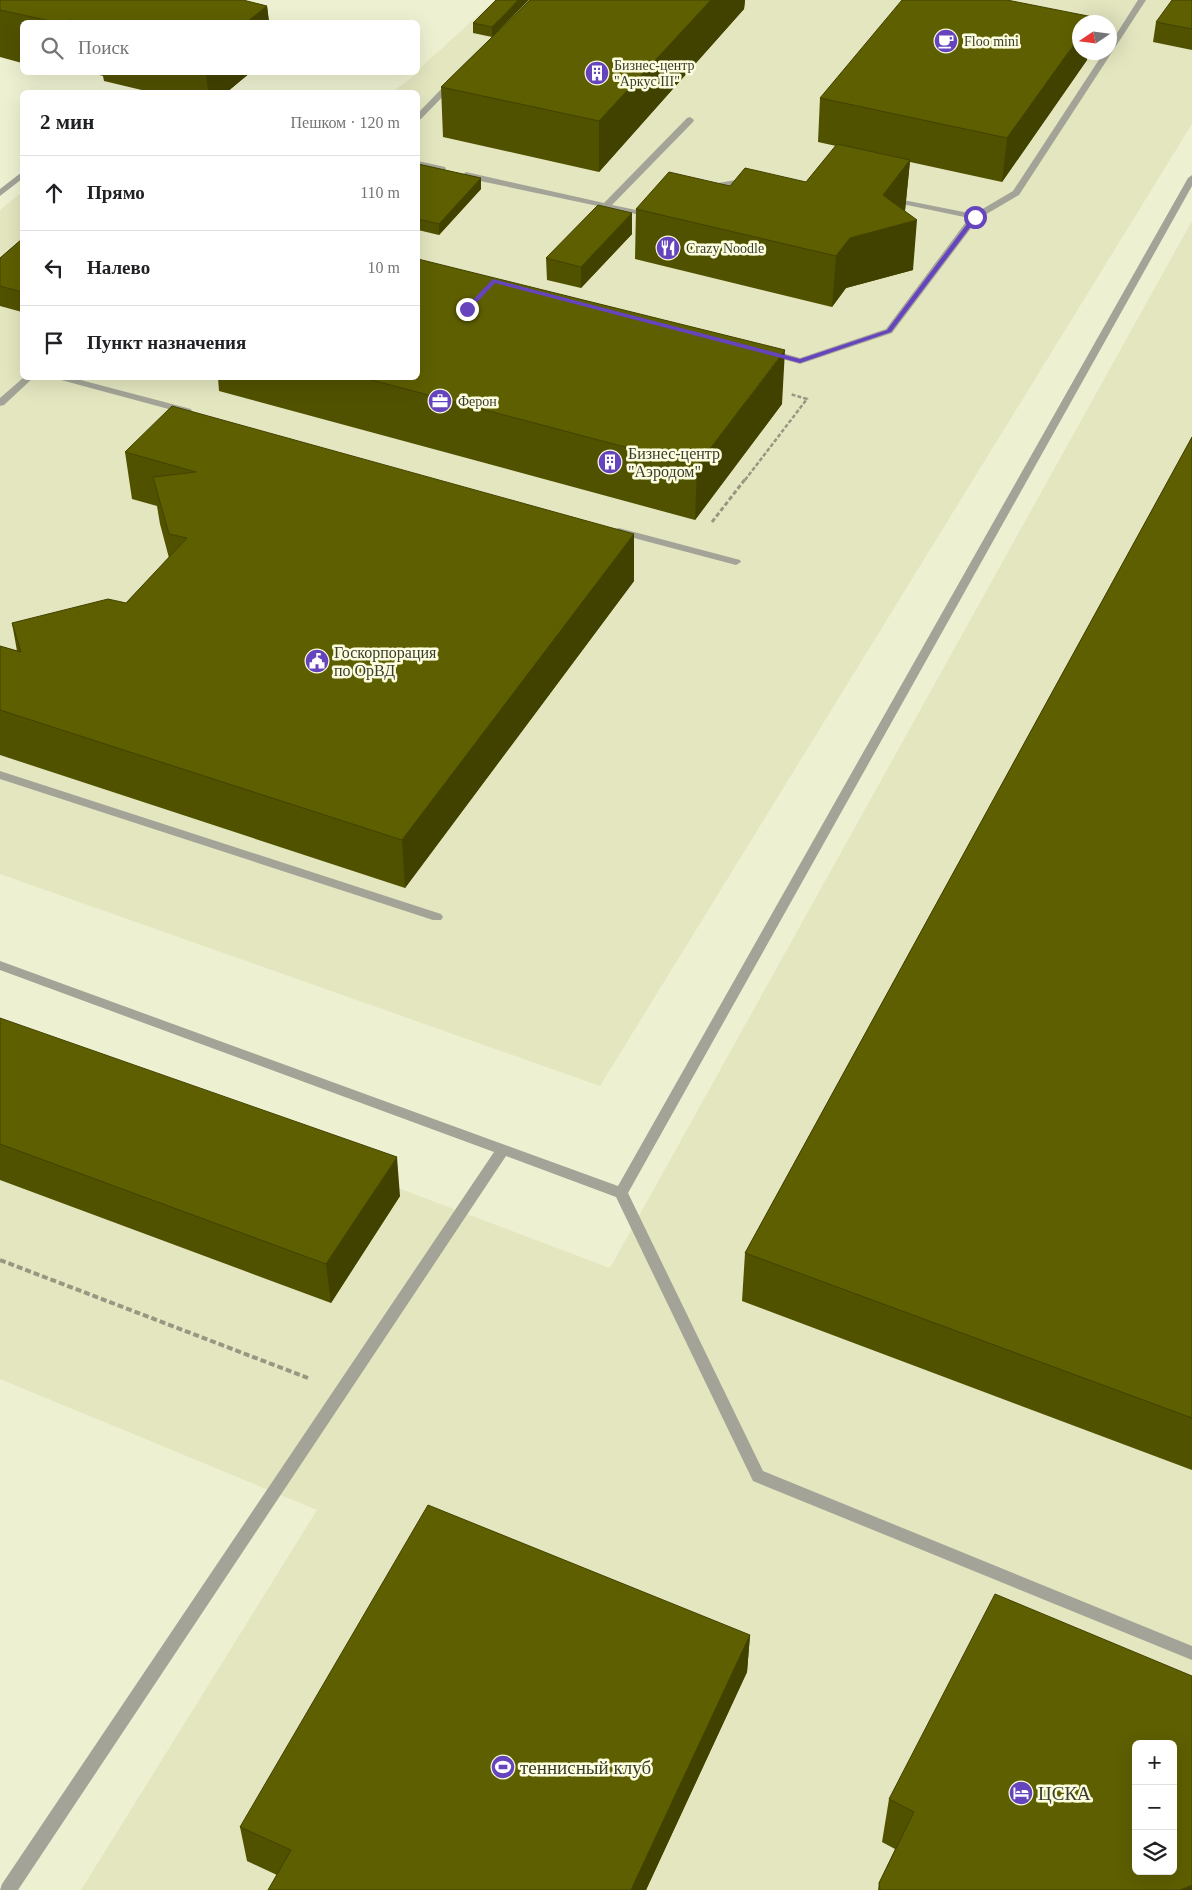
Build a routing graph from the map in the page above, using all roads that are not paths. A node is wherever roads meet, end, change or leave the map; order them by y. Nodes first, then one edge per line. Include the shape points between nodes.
1 (1142, 0) edge
2 (1117, 39) edge
3 (1103, 60) edge
4 (460, 76) edge
5 (420, 115) edge
6 (690, 120) dead end
7 (420, 164) edge
8 (20, 177) edge
9 (1192, 178) edge
10 (759, 179) edge
11 (699, 191) edge
12 (0, 192) edge
13 (882, 197) edge
14 (606, 206) junction
15 (658, 206) edge
16 (975, 217) junction
17 (762, 351) edge
18 (26, 380) edge
19 (71, 380) edge
20 (0, 403) edge
21 (196, 414) edge
22 (604, 527) edge
23 (736, 562) dead end
24 (0, 775) edge
25 (437, 917) dead end
26 (0, 965) edge
27 (503, 1150) junction
28 (621, 1193) junction
29 (1192, 1653) edge
30 (8, 1890) edge

1 - 2 lane
3 - 16 lane via 1016,193
4 - 5 lane
6 - 14 lane
7 - 14 lane
8 - 12 lane
9 - 28 lane
10 - 11 lane via 715,185
13 - 16 lane
14 - 15 lane via 642,214
16 - 17 lane via 889,331 800,361
18 - 20 lane
19 - 21 lane
22 - 23 lane
24 - 25 lane
26 - 27 lane
27 - 28 lane
27 - 30 lane
28 - 29 lane via 758,1476

